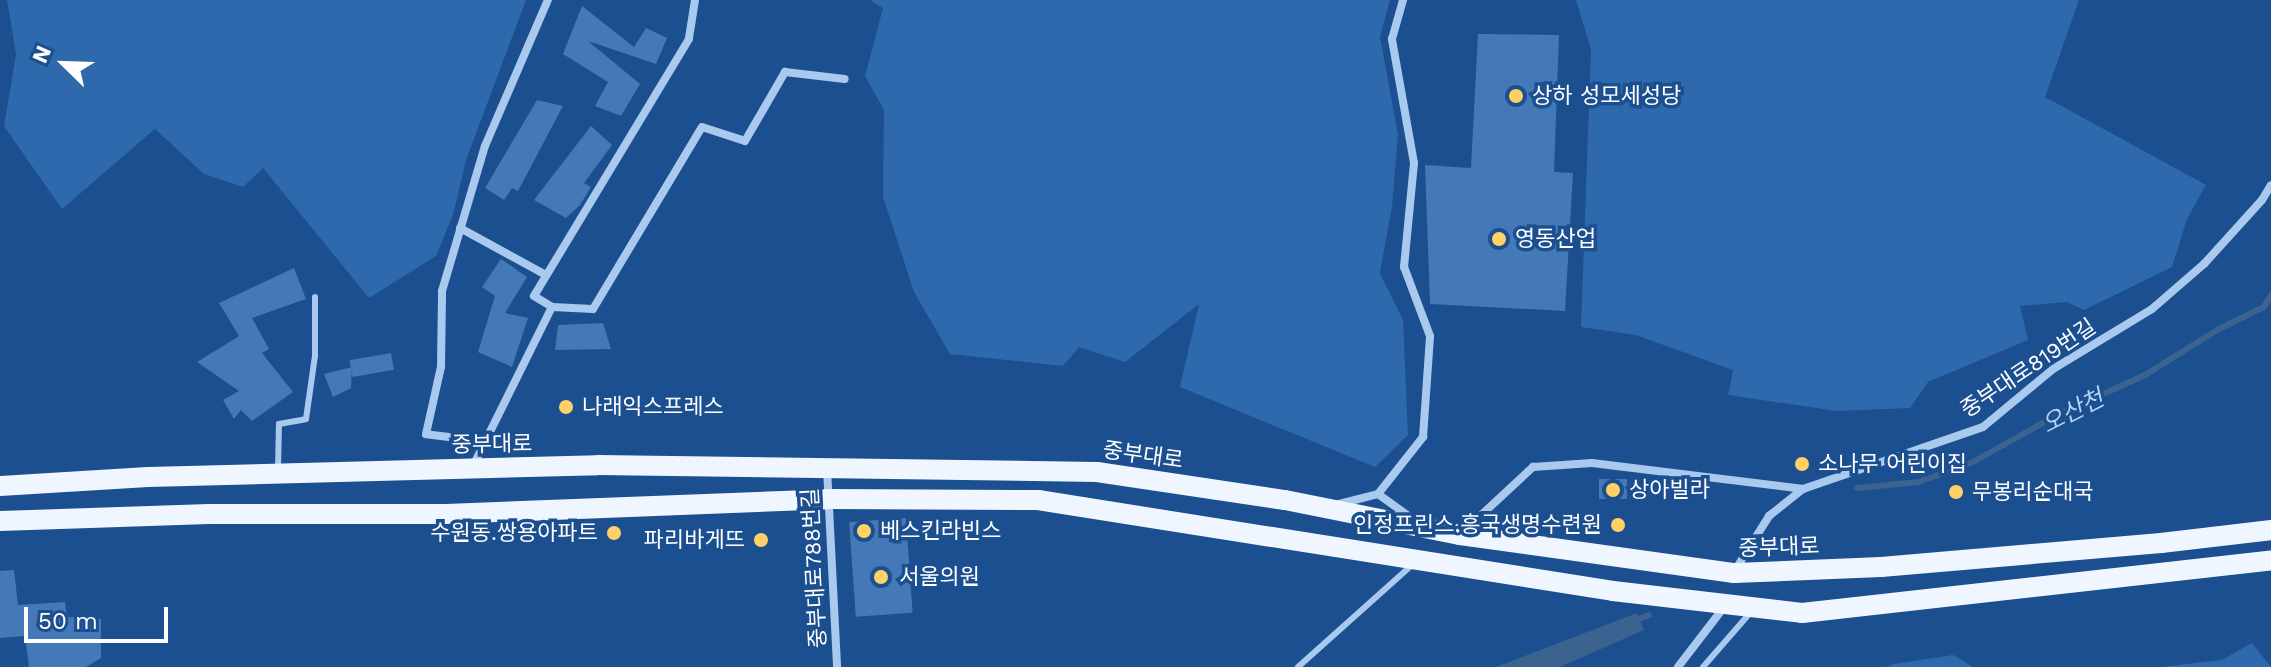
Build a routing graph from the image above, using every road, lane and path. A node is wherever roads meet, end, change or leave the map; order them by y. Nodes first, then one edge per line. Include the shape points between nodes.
1 (548, 0) edge
2 (695, 0) edge
3 (1403, 0) edge
4 (845, 79) dead end
5 (2271, 185) edge
6 (460, 228) junction
7 (546, 275) junction
8 (315, 297) dead end
9 (552, 307) junction
10 (449, 437) dead end
11 (827, 467) junction
12 (472, 469) junction
13 (278, 474) junction
14 (0, 486) edge
15 (1803, 489) junction
16 (1378, 494) junction
17 (828, 499) junction
18 (1322, 508) junction
19 (0, 521) edge
20 (1425, 528) junction
21 (2271, 530) edge
22 (1460, 535) junction
23 (1419, 559) junction
24 (2271, 560) edge
25 (1734, 573) junction
26 (1725, 607) junction
27 (1755, 609) junction
28 (837, 667) edge
29 (1298, 667) edge
30 (1678, 667) edge
31 (1703, 667) edge

1 - 6 street via 485,146
2 - 7 street via 689,39
3 - 16 street via 1392,39 1414,163 1404,267 1430,336 1423,437
4 - 9 street via 785,72 745,141 702,127 593,309
5 - 15 street, 중부대로819번길 via 2204,264 2152,309 2053,369 1983,427
6 - 7 street
6 - 10 street via 442,291 441,367 426,434
7 - 9 street via 534,296
8 - 13 lane via 315,356 306,419 279,424
9 - 12 street
11 - 12 main road, 중부대로
11 - 17 street, 중부대로788번길
11 - 18 main road, 중부대로 via 1097,472
12 - 13 main road, 중부대로
13 - 14 main road, 중부대로
15 - 22 street via 1592,463 1533,467
15 - 25 street via 1769,516
16 - 18 street
16 - 20 street
17 - 19 main road via 446,514
17 - 23 main road via 1038,500
17 - 28 street, 중부대로788번길
18 - 20 main road, 중부대로
20 - 22 main road, 중부대로
21 - 25 main road, 중부대로 via 1896,566
22 - 25 main road, 중부대로
23 - 26 main road
23 - 29 lane
24 - 27 main road via 1802,613
26 - 27 main road
26 - 30 street
27 - 31 lane

